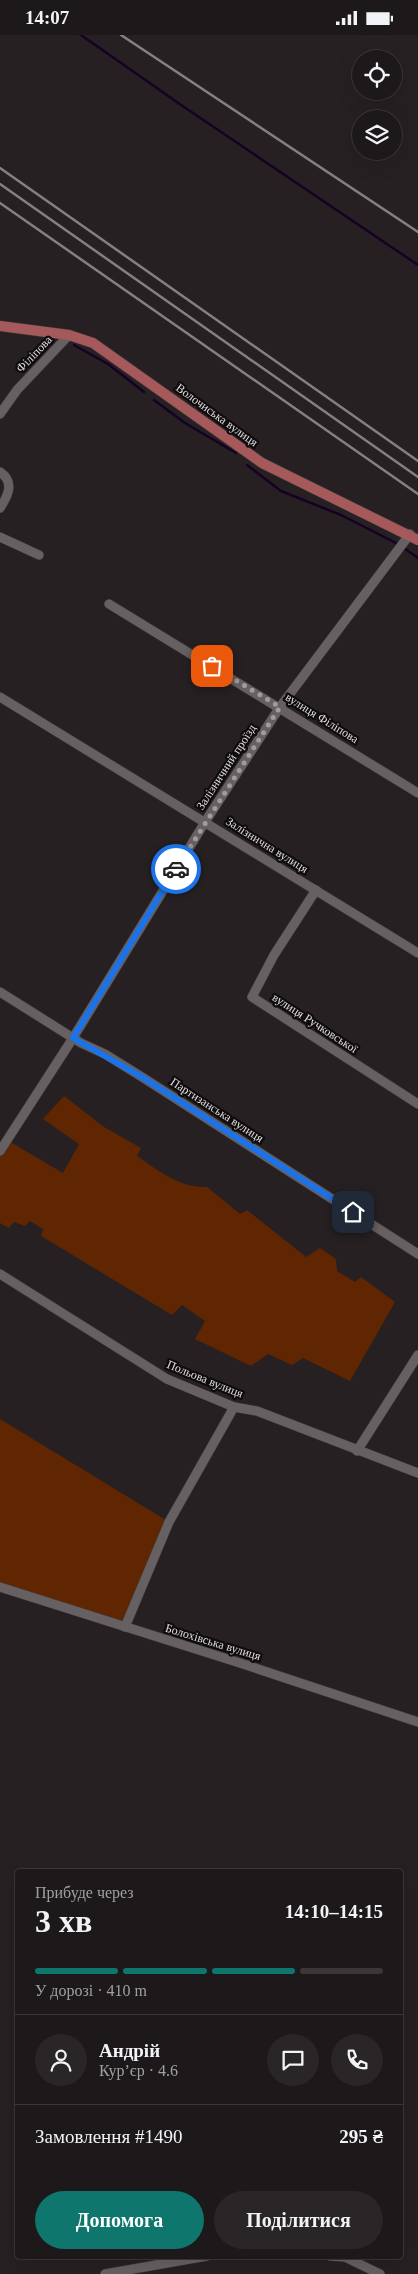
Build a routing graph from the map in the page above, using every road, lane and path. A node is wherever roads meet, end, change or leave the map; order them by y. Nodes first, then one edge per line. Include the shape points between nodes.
1 (0, 326) edge
2 (69, 335) junction
3 (0, 414) edge
4 (0, 472) edge
5 (0, 508) edge
6 (0, 537) edge
7 (414, 537) edge
8 (39, 555) dead end
9 (110, 604) dead end
10 (0, 697) edge
11 (280, 707) junction
12 (418, 793) edge
13 (205, 821) junction
14 (316, 890) junction
15 (418, 953) edge
16 (0, 992) edge
17 (73, 1038) junction
18 (418, 1104) edge
19 (0, 1151) edge
20 (418, 1254) edge
21 (0, 1274) edge
22 (418, 1355) edge
23 (234, 1407) junction
24 (357, 1451) junction
25 (418, 1473) edge
26 (0, 1587) edge
27 (125, 1627) junction
28 (418, 1722) edge
29 (190, 2259) edge
30 (349, 2259) edge
31 (105, 2274) edge
32 (380, 2274) edge

1 - 2 main road, Волочиська вулиця
2 - 3 street, Філіпова via 17,390
2 - 7 main road, Волочиська вулиця via 93,343 262,463
4 - 5 street via 9,489
6 - 8 street
7 - 11 street, Залізничний проїзд
9 - 11 street, вулиця Філіпова
10 - 13 street, Залізнична вулиця
11 - 12 street, вулиця Філіпова
11 - 13 street, Залізничний проїзд
13 - 14 street, Залізнична вулиця
13 - 17 street, Залізничний проїзд
14 - 15 street, Залізнична вулиця
14 - 18 street, вулиця Ручковської via 274,955 252,997
16 - 17 street, Партизанська вулиця
17 - 19 street, Залізничний проїзд
17 - 20 street, Партизанська вулиця via 142,1077
21 - 23 street, Польова вулиця via 167,1379
22 - 24 street
23 - 24 street, Польова вулиця via 257,1411
23 - 27 street via 169,1522
24 - 25 street, Польова вулиця
26 - 27 street, Болохівська вулиця
27 - 28 street, Болохівська вулиця
29 - 31 street
30 - 32 street

